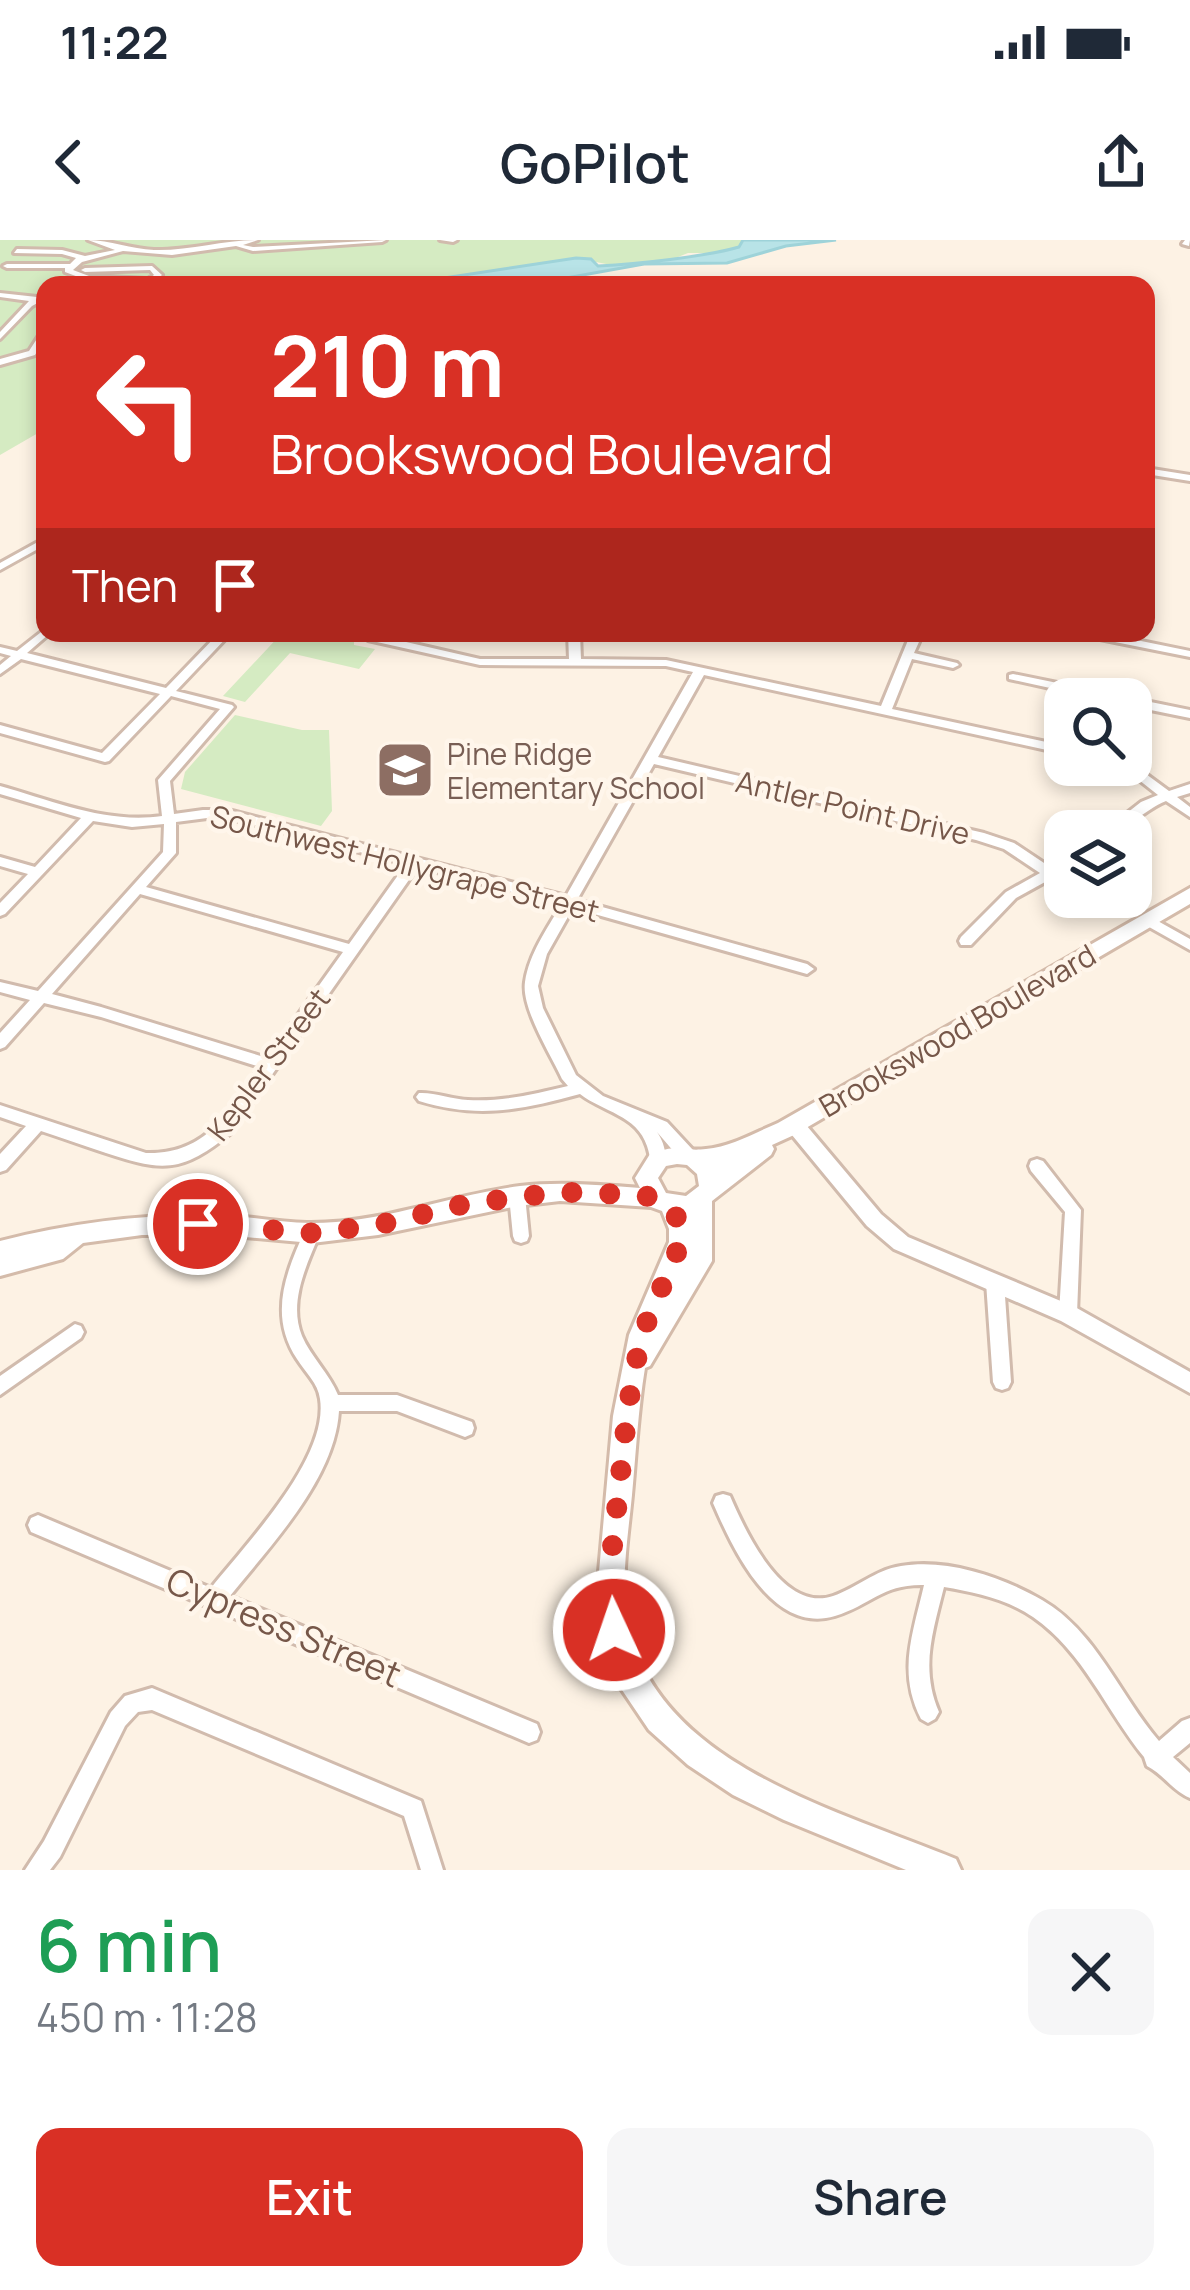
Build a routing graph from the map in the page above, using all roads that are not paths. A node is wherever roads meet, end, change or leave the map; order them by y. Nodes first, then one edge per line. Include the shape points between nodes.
1 (92, 240) edge
2 (254, 240) edge
3 (382, 240) edge
4 (444, 240) edge
5 (453, 240) edge
6 (237, 244) junction
7 (122, 250) junction
8 (17, 251) dead end
9 (83, 259) junction
10 (7, 266) dead end
11 (69, 270) junction
12 (86, 276) edge
13 (154, 276) edge
14 (0, 295) edge
15 (36, 297) edge
16 (36, 301) edge
17 (0, 319) edge
18 (19, 319) junction
19 (0, 337) edge
20 (36, 347) edge
21 (0, 362) edge
22 (1155, 472) edge
23 (1190, 478) edge
24 (36, 546) edge
25 (0, 567) edge
26 (36, 640) edge
27 (216, 642) edge
28 (401, 642) edge
29 (574, 642) edge
30 (913, 642) edge
31 (1130, 642) edge
32 (0, 650) edge
33 (1190, 654) edge
34 (18, 655) junction
35 (908, 655) junction
36 (575, 662) junction
37 (953, 664) dead end
38 (0, 671) edge
39 (700, 671) junction
40 (1013, 677) dead end
41 (1044, 684) edge
42 (168, 692) junction
43 (1152, 706) edge
44 (886, 711) junction
45 (1190, 714) edge
46 (0, 729) edge
47 (1044, 745) edge
48 (650, 759) junction
49 (1152, 784) edge
50 (1190, 788) edge
51 (0, 790) edge
52 (1169, 796) junction
53 (1139, 810) edge
54 (1190, 813) edge
55 (92, 815) junction
56 (171, 818) junction
57 (0, 862) edge
58 (414, 863) junction
59 (1044, 870) edge
60 (37, 872) junction
61 (1044, 876) edge
62 (137, 889) junction
63 (1190, 895) edge
64 (569, 902) junction
65 (0, 911) edge
66 (1147, 920) junction
67 (966, 941) dead end
68 (1190, 944) edge
69 (353, 950) junction
70 (807, 969) dead end
71 (0, 987) edge
72 (40, 997) junction
73 (0, 1042) edge
74 (271, 1065) junction
75 (578, 1089) junction
76 (424, 1096) dead end
77 (0, 1111) edge
78 (635, 1116) junction
79 (38, 1124) junction
80 (790, 1126) junction
81 (693, 1157) junction
82 (0, 1165) edge
83 (653, 1166) junction
84 (1037, 1166) dead end
85 (560, 1192) junction
86 (706, 1195) junction
87 (517, 1196) junction
88 (663, 1202) junction
89 (312, 1233) junction
90 (521, 1236) dead end
91 (75, 1238) junction
92 (0, 1251) edge
93 (0, 1266) edge
94 (994, 1282) junction
95 (1068, 1315) junction
96 (75, 1332) dead end
97 (637, 1363) junction
98 (1003, 1382) dead end
99 (1190, 1383) edge
100 (0, 1387) edge
101 (331, 1403) junction
102 (465, 1428) dead end
103 (723, 1503) dead end
104 (38, 1526) dead end
105 (935, 1577) junction
106 (218, 1597) junction
107 (928, 1712) dead end
108 (1190, 1729) edge
109 (529, 1732) dead end
110 (1155, 1758) junction
111 (1190, 1787) edge
112 (36, 1870) edge
113 (432, 1870) edge
114 (945, 1870) edge

1 - 7 street
2 - 6 street
3 - 6 street
4 - 5 street
6 - 7 street
7 - 9 street
8 - 9 street
9 - 11 street
10 - 11 street
11 - 12 street
11 - 13 street via 141,266
14 - 15 street
16 - 18 street
17 - 18 street
18 - 19 street
20 - 21 street
22 - 23 street
24 - 25 street
26 - 34 street
27 - 42 street
28 - 36 street via 480,662
29 - 36 street
30 - 35 street
31 - 33 street
32 - 34 street
34 - 38 street
34 - 42 street
35 - 37 street
35 - 44 street
36 - 39 street via 648,661
39 - 44 street
39 - 48 street
40 - 41 street
42 - 46 street via 105,758
42 - 56 street via 228,707 164,780
43 - 45 street
44 - 47 street
48 - 59 street, Antler Point Drive via 979,836
48 - 64 street
49 - 52 street
50 - 52 street
51 - 55 street, Southwest Hollygrape Street
52 - 53 street
52 - 54 street
55 - 56 street, Southwest Hollygrape Street via 136,823
55 - 60 street
56 - 58 street, Southwest Hollygrape Street via 228,814
56 - 62 street via 169,853
57 - 60 street
58 - 64 street, Southwest Hollygrape Street
58 - 69 street, Kepler Street
60 - 65 street
61 - 67 street via 1011,895
62 - 69 street
62 - 72 street
63 - 66 main road, Brookswood Boulevard
64 - 70 street, Southwest Hollygrape Street
64 - 75 street via 531,986
66 - 68 street
66 - 80 main road, Brookswood Boulevard
69 - 74 street, Kepler Street
71 - 72 street
72 - 73 street
72 - 74 street
74 - 79 street, Kepler Street via 225,1129 168,1162
75 - 76 street via 495,1108
75 - 78 street
77 - 79 street, Kepler Street
78 - 81 street via 661,1126
78 - 83 street via 654,1140
79 - 82 street
80 - 81 main road, Brookswood Boulevard via 724,1155
80 - 86 main road, Brookswood Boulevard
80 - 94 street via 888,1233
81 - 83 main road, Brookswood Boulevard
81 - 86 main road via 710,1172
83 - 85 main road
83 - 88 main road via 648,1188
84 - 95 street via 1073,1210
85 - 87 main road
85 - 88 main road
86 - 88 main road
86 - 97 main road via 700,1261
87 - 89 main road
87 - 90 street
88 - 97 main road via 682,1229 681,1242
89 - 91 main road via 170,1224
89 - 101 street via 291,1284 289,1320
91 - 92 main road
91 - 93 main road via 56,1252
94 - 95 street
94 - 98 street
95 - 99 street
96 - 100 street
97 - 114 main road via 610,1597 638,1690 670,1733 719,1771
101 - 102 street via 397,1403
101 - 106 street via 305,1480
103 - 105 street via 745,1553 797,1605 831,1607 881,1580
104 - 106 street, Cypress Street
105 - 107 street via 918,1673 917,1697
105 - 110 street via 1043,1610 1065,1629
106 - 109 street, Cypress Street
108 - 110 street
110 - 111 street
112 - 113 street via 118,1719 141,1700 413,1809

